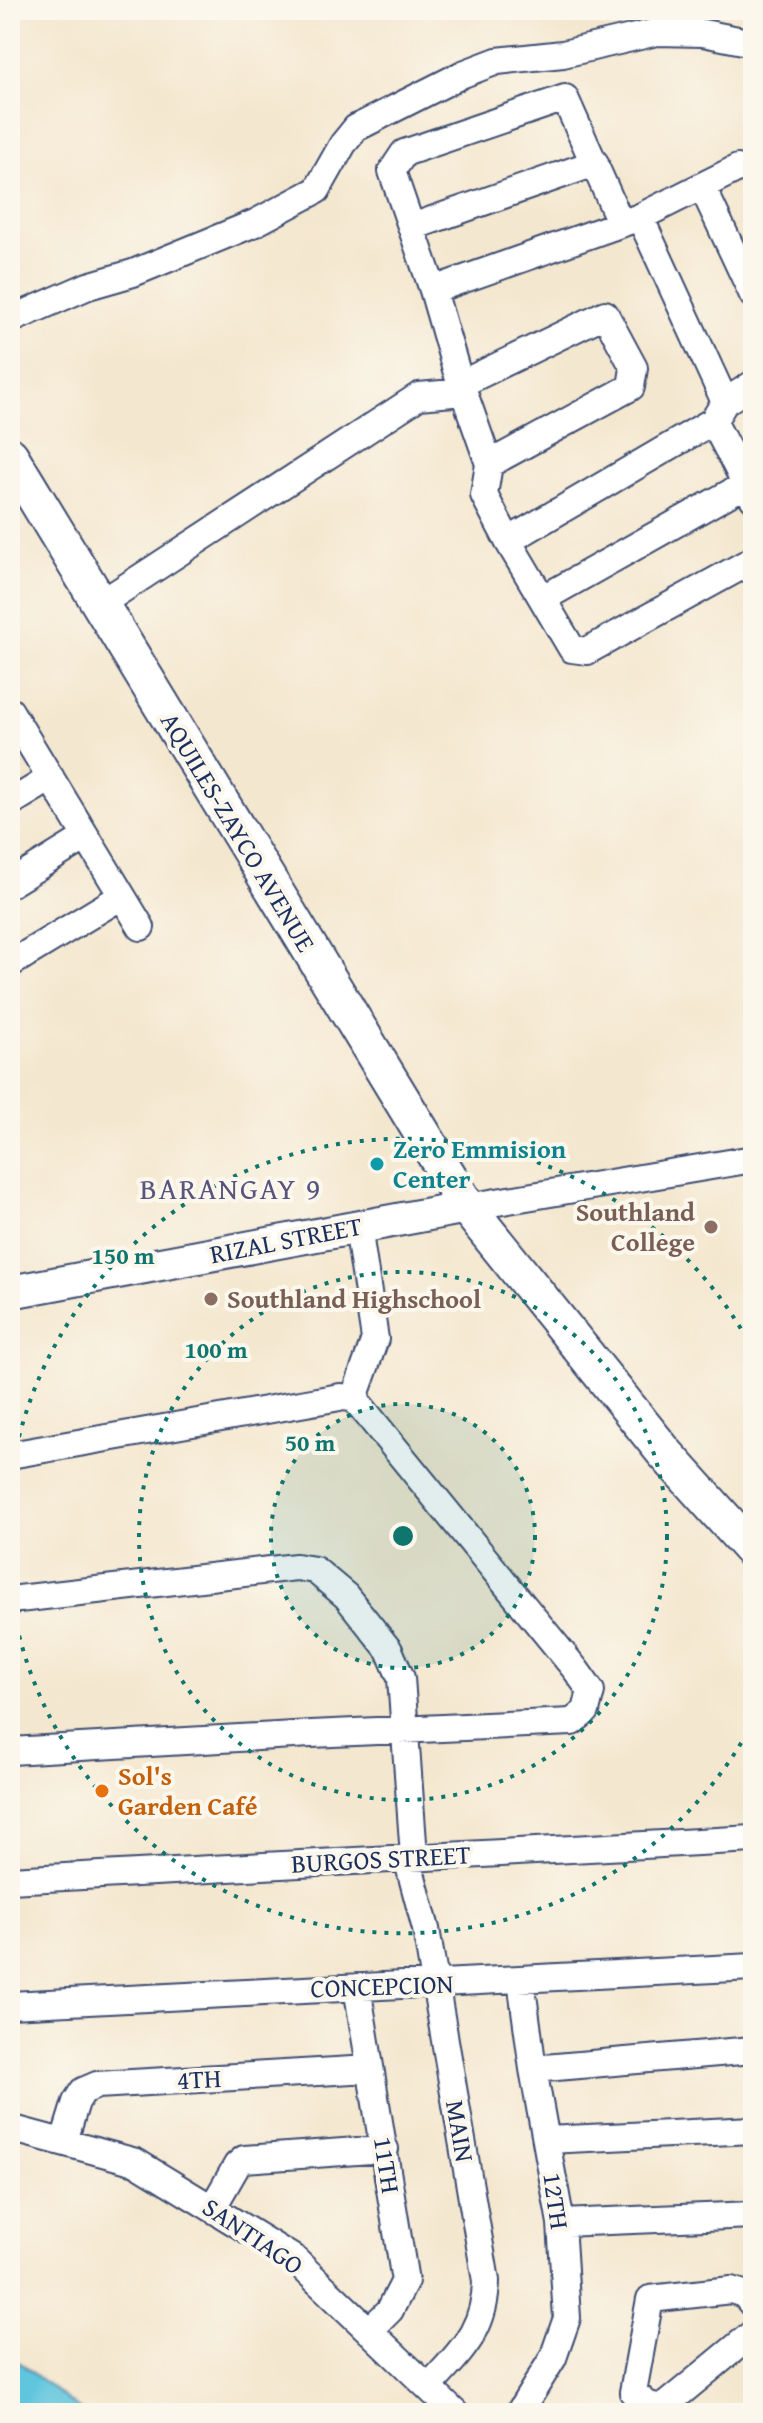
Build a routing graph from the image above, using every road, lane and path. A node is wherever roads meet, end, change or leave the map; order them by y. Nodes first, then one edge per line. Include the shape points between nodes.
1 (753, 43) edge
2 (595, 163) junction
3 (738, 168) dead end
4 (702, 186) junction
5 (630, 221) junction
6 (412, 227) junction
7 (433, 290) junction
8 (753, 295) edge
9 (10, 320) edge
10 (461, 383) junction
11 (753, 384) edge
12 (719, 411) junction
13 (489, 464) junction
14 (12, 465) edge
15 (749, 491) edge
16 (508, 541) junction
17 (753, 560) edge
18 (544, 598) junction
19 (100, 604) junction
20 (12, 718) edge
21 (51, 778) junction
22 (10, 803) edge
23 (86, 837) junction
24 (10, 884) edge
25 (122, 896) junction
26 (141, 927) dead end
27 (10, 964) edge
28 (753, 1159) edge
29 (467, 1207) junction
30 (358, 1227) junction
31 (10, 1292) edge
32 (354, 1398) junction
33 (10, 1455) edge
34 (753, 1551) edge
35 (10, 1600) edge
36 (405, 1729) junction
37 (10, 1751) edge
38 (753, 1839) edge
39 (411, 1857) junction
40 (10, 1880) edge
41 (753, 1967) edge
42 (521, 1980) junction
43 (435, 1985) junction
44 (357, 1987) junction
45 (10, 2005) edge
46 (753, 2050) edge
47 (370, 2069) junction
48 (533, 2069) junction
49 (10, 2128) edge
50 (753, 2130) edge
51 (547, 2140) junction
52 (64, 2141) junction
53 (385, 2149) junction
54 (213, 2207) junction
55 (753, 2215) edge
56 (561, 2223) junction
57 (753, 2305) edge
58 (369, 2331) junction
59 (753, 2333) edge
60 (429, 2387) junction
61 (659, 2410) edge
62 (455, 2413) edge
63 (519, 2413) edge

1 - 9 street via 703,33 657,32 563,54 497,61 356,128 317,190 255,223
2 - 5 street
2 - 6 street
2 - 6 street via 565,98 404,153 392,171
3 - 4 street
4 - 5 street
4 - 8 street
5 - 7 street
5 - 12 street
6 - 7 street
7 - 10 street
10 - 13 street
10 - 13 street via 605,314 634,368 631,387
10 - 19 street via 419,396
11 - 12 street
12 - 15 street
12 - 16 street
13 - 16 street via 484,495
14 - 19 highway, AQUILES-ZAYCO AVENUE
15 - 18 street
16 - 18 street
17 - 18 street via 587,651 572,649
19 - 29 highway, AQUILES-ZAYCO AVENUE
20 - 21 street
21 - 22 street
21 - 23 street
23 - 24 street
23 - 25 street
25 - 26 street
25 - 27 street
28 - 29 street
29 - 30 main road, RIZAL STREET
29 - 34 highway, AQUILES-ZAYCO AVENUE via 664,1452
30 - 31 main road, RIZAL STREET
30 - 32 street via 375,1339
32 - 33 street
32 - 36 street via 591,1691 586,1711 572,1722
35 - 36 street, MAIN via 296,1567 315,1570 346,1596 389,1650 401,1678
36 - 37 street
36 - 39 street, MAIN
38 - 39 street, BURGOS STREET
39 - 40 street, BURGOS STREET
39 - 43 street, MAIN
41 - 42 street, CONCEPCION
42 - 43 street, CONCEPCION
42 - 48 street, 12TH
43 - 44 street, CONCEPCION
43 - 60 street, MAIN via 486,2281 482,2316 473,2336
44 - 45 street, CONCEPCION
44 - 47 street, 11TH
46 - 48 street
47 - 52 street, 4TH via 97,2085 83,2091 76,2102
47 - 53 street, 11TH
48 - 51 street, 12TH
49 - 52 street, SANTIAGO
50 - 51 street
51 - 56 street, 12TH
52 - 54 street, SANTIAGO via 136,2162
53 - 54 street via 244,2159
53 - 58 street, 11TH via 405,2281 390,2310
54 - 58 street, SANTIAGO via 293,2258
55 - 56 street
56 - 63 street, 12TH via 567,2318 553,2358
57 - 61 street via 744,2294 731,2290 650,2299 633,2392
58 - 60 street, SANTIAGO
59 - 61 street
60 - 62 street, SANTIAGO

